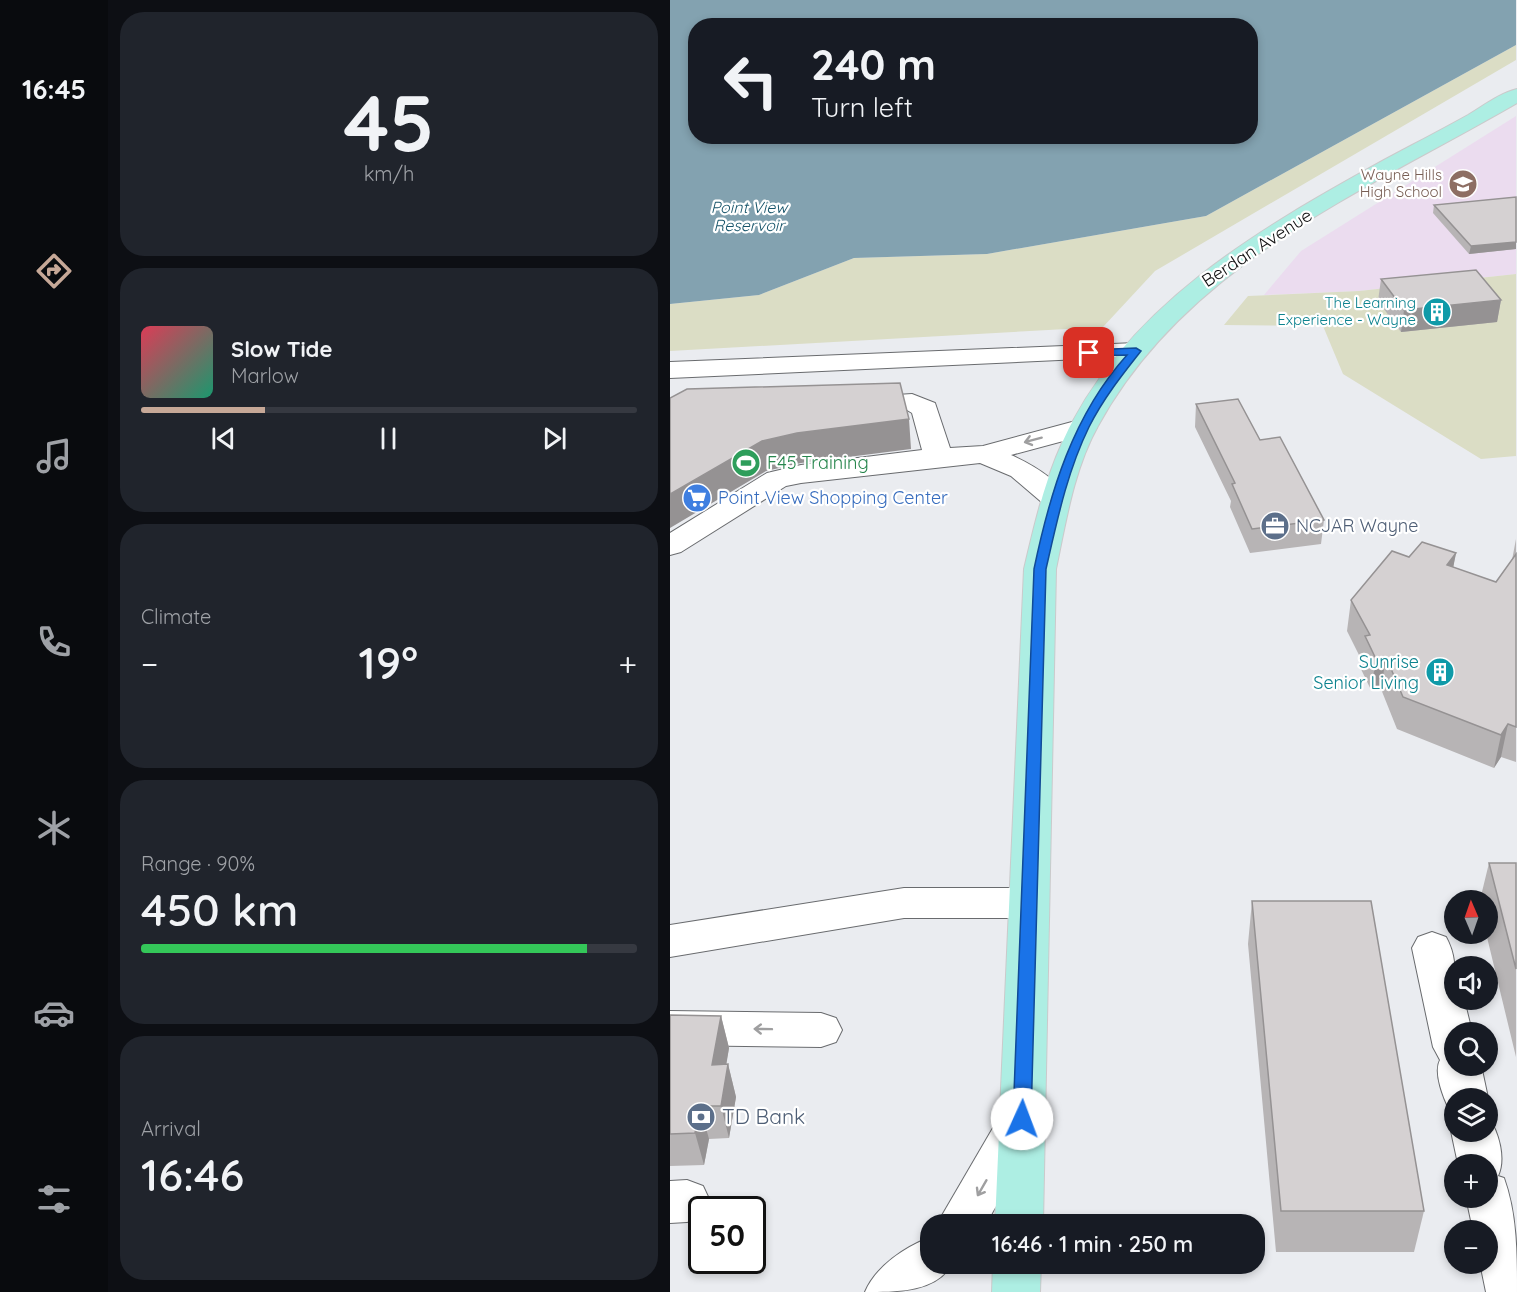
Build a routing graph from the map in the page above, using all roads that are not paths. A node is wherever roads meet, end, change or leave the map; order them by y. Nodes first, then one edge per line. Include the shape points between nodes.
1 (1515, 97) edge
2 (1136, 351) junction
3 (670, 370) edge
4 (830, 404) edge
5 (1083, 427) junction
6 (984, 454) junction
7 (938, 457) junction
8 (1055, 499) junction
9 (670, 546) edge
10 (1029, 903) junction
11 (670, 941) edge
12 (1432, 948) dead end
13 (1448, 1022) edge
14 (670, 1028) edge
15 (821, 1030) dead end
16 (1022, 1119) junction
17 (1491, 1208) edge
18 (967, 1214) edge
19 (1018, 1214) edge
20 (920, 1268) edge
21 (1017, 1274) edge
22 (889, 1292) edge
23 (1016, 1292) edge
24 (1510, 1292) edge

1 - 2 main road, Berdan Avenue via 1238,256 1182,301
2 - 3 street
2 - 5 main road, Berdan Avenue via 1112,380
4 - 7 street via 912,402 925,409
5 -> 6 street
5 - 8 main road, Berdan Avenue
6 - 7 street
6 - 8 street via 1021,470
7 - 9 street via 777,479
8 - 10 main road, Berdan Avenue via 1040,569
10 - 11 street via 904,903
10 - 16 main road, Berdan Avenue
12 - 13 street
15 -> 14 street
16 -> 18 street
16 - 19 main road, Berdan Avenue
17 - 24 street
20 - 22 street
21 - 23 main road

